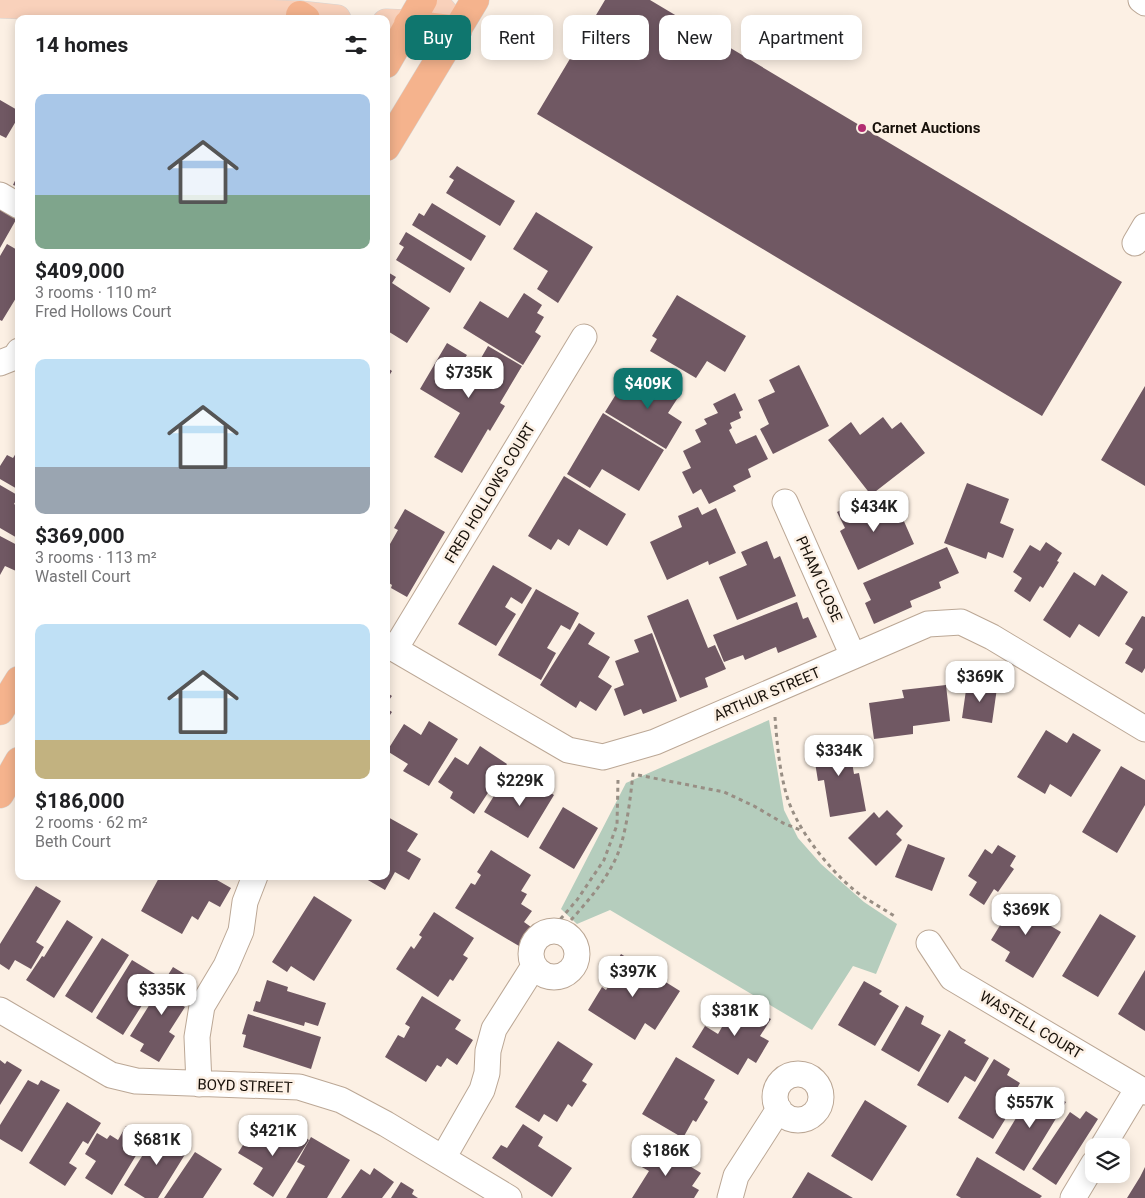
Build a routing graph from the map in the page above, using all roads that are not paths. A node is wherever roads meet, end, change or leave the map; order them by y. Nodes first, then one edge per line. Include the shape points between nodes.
1 (422, 0) edge
2 (433, 0) edge
3 (476, 0) edge
4 (1140, 0) edge
5 (1145, 3) edge
6 (0, 4) edge
7 (256, 15) edge
8 (446, 15) edge
9 (467, 15) edge
10 (397, 24) edge
11 (390, 49) edge
12 (440, 60) edge
13 (390, 140) edge
14 (0, 195) edge
15 (15, 204) edge
16 (584, 337) dead end
17 (15, 357) edge
18 (0, 364) edge
19 (785, 502) dead end
20 (391, 646) edge
21 (853, 656) junction
22 (15, 687) edge
23 (0, 712) edge
24 (1145, 729) edge
25 (15, 769) edge
26 (0, 794) edge
27 (253, 880) edge
28 (929, 944) dead end
29 (534, 966) junction
30 (0, 1010) edge
31 (199, 1084) junction
32 (1142, 1090) edge
33 (779, 1109) dead end
34 (1109, 1138) edge
35 (443, 1158) junction
36 (1085, 1178) edge
37 (509, 1198) edge
38 (730, 1198) edge
39 (1073, 1198) edge

1 - 10 highway
2 - 8 main road
3 - 9 highway
4 - 5 street
6 - 7 main road
10 - 11 highway
12 - 13 highway
14 - 15 street
16 - 20 street, FRED HOLLOWS COURT
17 - 18 street
19 - 21 street, PHAM CLOSE
20 - 21 street, ARTHUR STREET via 568,750 603,757 655,742
21 - 24 street, ARTHUR STREET via 928,624 961,622 992,637
22 - 23 highway
25 - 26 highway
27 - 31 street via 245,902 241,931 226,966 202,1006 198,1037
28 - 32 street, WASTELL COURT via 952,978
29 - 29 street via 549,977 566,974 575,965 578,951 561,926 540,936 532,947
29 - 35 street via 494,1029 482,1090
30 - 31 street, BOYD STREET via 111,1075 136,1081
31 - 35 street, BOYD STREET via 299,1088 341,1100
32 - 34 street
33 - 38 street via 736,1176
35 - 37 street, BOYD STREET
36 - 39 street

